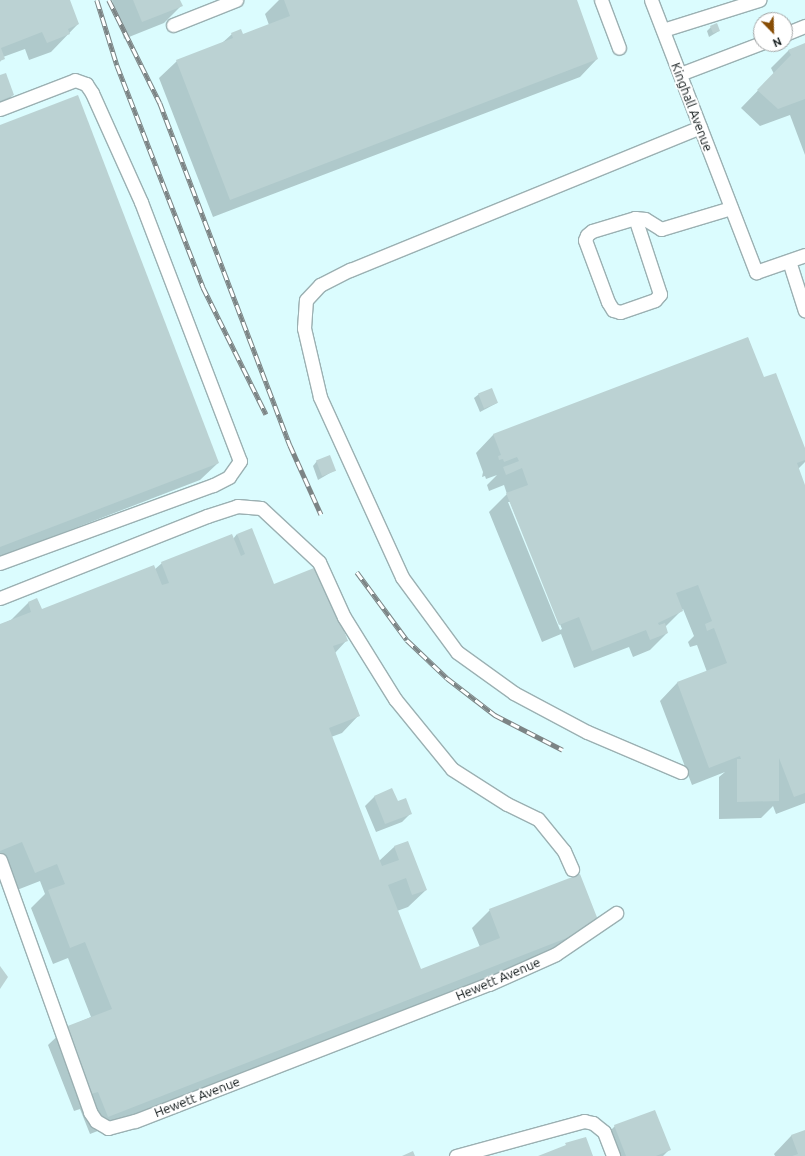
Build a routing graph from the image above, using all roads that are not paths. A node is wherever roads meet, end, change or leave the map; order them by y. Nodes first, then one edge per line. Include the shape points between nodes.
1 (236, 0) edge
2 (601, 0) edge
3 (651, 0) edge
4 (759, 0) edge
5 (722, 5) edge
6 (173, 25) dead end
7 (805, 26) edge
8 (663, 30) junction
9 (793, 31) edge
10 (753, 46) edge
11 (619, 48) dead end
12 (680, 74) junction
13 (0, 109) edge
14 (700, 127) junction
15 (732, 211) junction
16 (636, 218) junction
17 (805, 255) edge
18 (789, 261) junction
19 (805, 310) edge
20 (0, 563) edge
21 (0, 598) edge
22 (681, 772) dead end
23 (0, 860) edge
24 (572, 870) dead end
25 (616, 913) dead end
26 (456, 1156) edge
27 (613, 1156) edge

1 - 6 lane
2 - 11 lane
3 - 8 lane, Kinghall Avenue
4 - 5 lane
5 - 8 lane
7 - 9 lane
8 - 12 lane, Kinghall Avenue
10 - 12 lane
12 - 14 lane, Kinghall Avenue
13 - 20 lane via 75,80 86,84 141,202 240,461 228,477 213,484
14 - 15 lane, Kinghall Avenue
14 - 22 lane via 350,270 320,285 306,300 304,328 320,397 402,577 457,652 514,693 587,732
15 - 16 lane via 661,229 646,219
15 - 18 lane, Kinghall Avenue via 756,272
16 - 16 lane via 592,231 585,240 608,302 613,310 620,312 655,300 660,294
17 - 18 lane
18 - 19 lane
21 - 24 lane via 207,516 237,506 261,508 319,562 344,617 395,699 452,769 508,804 538,819 564,851
23 - 25 lane, Hewett Avenue via 90,1112 96,1121 108,1128 135,1121 489,984 556,954
26 - 27 lane via 584,1121 593,1123 604,1132

